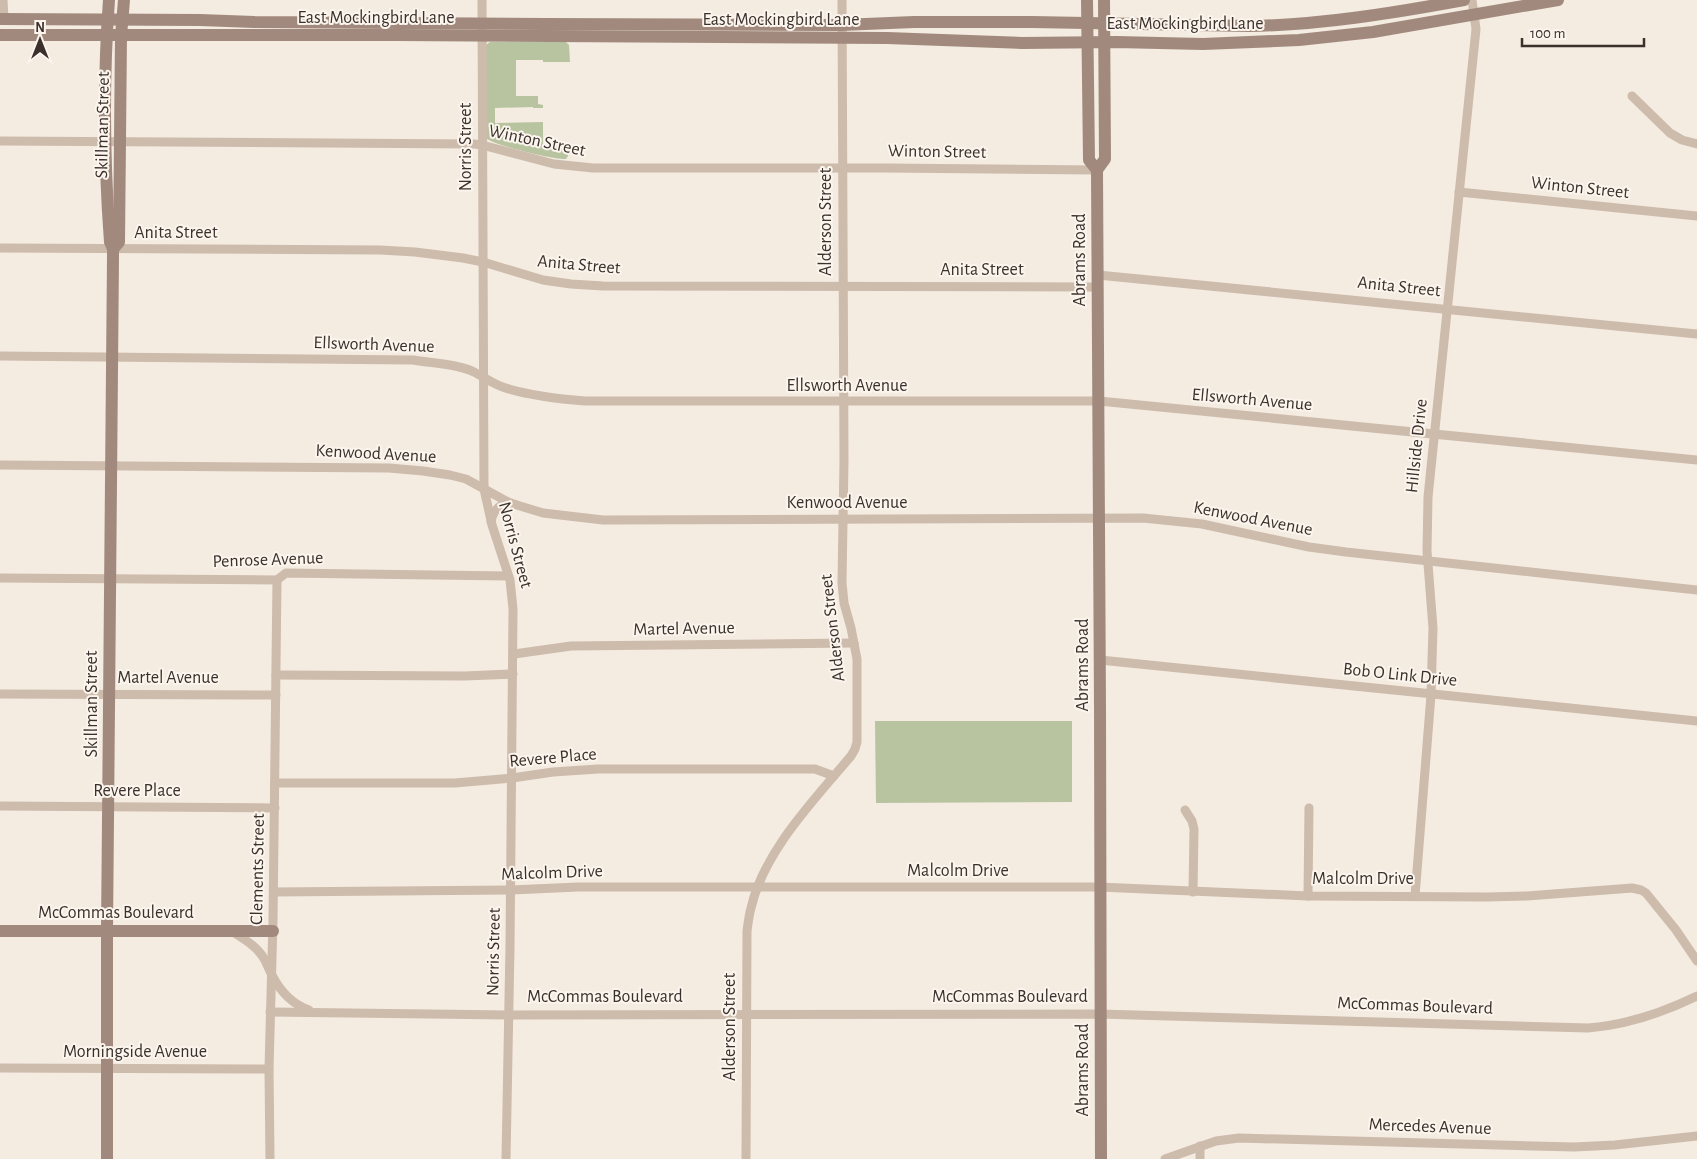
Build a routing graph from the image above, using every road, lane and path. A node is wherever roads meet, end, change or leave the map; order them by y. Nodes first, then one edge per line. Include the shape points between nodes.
1 (3, 0) edge
2 (110, 0) edge
3 (124, 0) edge
4 (482, 0) edge
5 (842, 0) edge
6 (1087, 0) edge
7 (1104, 0) edge
8 (1464, 0) edge
9 (1472, 0) edge
10 (1558, 0) edge
11 (1475, 15) junction
12 (2, 19) edge
13 (108, 19) junction
14 (123, 19) junction
15 (947, 22) junction
16 (1087, 23) junction
17 (1104, 24) junction
18 (254, 29) junction
19 (482, 30) junction
20 (841, 32) junction
21 (2, 35) edge
22 (107, 36) junction
23 (121, 36) junction
24 (887, 38) junction
25 (1104, 42) junction
26 (1088, 43) junction
27 (1632, 96) dead end
28 (0, 141) edge
29 (106, 142) junction
30 (120, 142) junction
31 (1697, 144) edge
32 (482, 145) junction
33 (842, 168) junction
34 (1097, 170) junction
35 (1459, 192) junction
36 (1697, 216) edge
37 (0, 248) edge
38 (113, 249) junction
39 (483, 262) junction
40 (1098, 281) junction
41 (842, 286) junction
42 (1448, 308) junction
43 (1697, 334) edge
44 (0, 356) edge
45 (113, 356) junction
46 (482, 378) junction
47 (1099, 401) junction
48 (842, 402) junction
49 (1434, 433) junction
50 (1697, 460) edge
51 (0, 465) edge
52 (112, 466) junction
53 (484, 488) junction
54 (508, 502) junction
55 (1099, 518) junction
56 (844, 519) junction
57 (491, 522) junction
58 (1427, 562) junction
59 (508, 576) junction
60 (0, 578) edge
61 (111, 579) junction
62 (277, 580) junction
63 (1697, 590) edge
64 (854, 643) junction
65 (514, 654) junction
66 (1100, 660) junction
67 (513, 674) junction
68 (276, 676) junction
69 (0, 694) edge
70 (110, 694) junction
71 (276, 694) junction
72 (1431, 695) junction
73 (1697, 721) edge
74 (834, 776) junction
75 (512, 778) junction
76 (275, 782) junction
77 (0, 806) edge
78 (108, 807) junction
79 (274, 808) junction
80 (1309, 808) dead end
81 (1185, 810) dead end
82 (758, 887) junction
83 (1100, 888) junction
84 (511, 890) junction
85 (274, 892) junction
86 (1193, 892) junction
87 (1308, 896) junction
88 (1414, 896) junction
89 (0, 931) edge
90 (107, 931) junction
91 (231, 931) junction
92 (273, 931) junction
93 (1697, 961) edge
94 (272, 976) junction
95 (1697, 996) edge
96 (270, 1012) junction
97 (316, 1012) junction
98 (746, 1014) junction
99 (1100, 1014) junction
100 (509, 1015) junction
101 (0, 1068) edge
102 (107, 1069) junction
103 (269, 1069) junction
104 (1697, 1136) edge
105 (1200, 1146) junction
106 (107, 1159) edge
107 (270, 1159) edge
108 (506, 1159) edge
109 (746, 1159) edge
110 (1101, 1159) edge
111 (1165, 1159) edge
112 (1200, 1159) edge

1 - 12 street
2 - 13 main road, Skillman Street
3 - 14 main road, Skillman Street
4 - 19 street, Norris Street
5 - 20 street, Alderson Street
6 - 16 main road, Abrams Road
7 - 17 main road, Abrams Road
8 - 17 main road, East Mockingbird Lane via 1372,15 1276,25
9 - 11 street, Hillside Drive
10 - 11 main road, East Mockingbird Lane
11 - 25 main road, East Mockingbird Lane via 1299,40 1203,44
11 - 35 street, Hillside Drive
12 - 13 main road, East Mockingbird Lane
12 - 21 main road
13 - 14 main road, East Mockingbird Lane
13 - 22 main road, Skillman Street
14 - 18 main road, East Mockingbird Lane via 210,20
14 - 23 main road, Skillman Street
15 - 16 main road, East Mockingbird Lane
15 - 20 main road, East Mockingbird Lane
15 - 24 main road via 935,30 911,31
16 - 17 main road, East Mockingbird Lane
16 - 26 main road, Abrams Road
17 - 25 main road, Abrams Road
18 - 19 main road, East Mockingbird Lane
18 - 23 main road, East Mockingbird Lane
19 - 20 main road, East Mockingbird Lane
19 - 32 street, Norris Street
20 - 24 main road, East Mockingbird Lane
20 - 33 street, Alderson Street
21 - 22 main road, East Mockingbird Lane
22 - 23 main road, East Mockingbird Lane
22 - 29 main road, Skillman Street
23 - 30 main road, Skillman Street
24 - 26 main road, East Mockingbird Lane
25 - 26 main road, East Mockingbird Lane
25 - 34 main road, Abrams Road via 1104,159
26 - 34 main road, Abrams Road via 1089,160
27 - 31 street via 1670,133
28 - 29 street, Winton Street
29 - 30 street, Winton Street
29 - 38 main road, Skillman Street via 107,204
30 - 32 street, Winton Street
30 - 38 main road, Skillman Street via 119,242
32 - 33 street, Winton Street via 554,164 593,168
32 - 39 street, Norris Street
33 - 34 street, Winton Street
33 - 41 street, Alderson Street
34 - 40 main road, Abrams Road
35 - 36 street, Winton Street
35 - 42 street, Hillside Drive
37 - 38 street, Anita Street
38 - 39 street, Anita Street via 380,250
38 - 45 main road, Skillman Street
39 - 41 street, Anita Street via 542,280 570,284
39 - 46 street, Norris Street
40 - 41 street, Anita Street
40 - 42 street, Anita Street
40 - 47 main road, Abrams Road
41 - 48 street, Alderson Street
42 - 43 street, Anita Street
42 - 49 street, Hillside Drive
44 - 45 street, Ellsworth Avenue
45 - 46 street, Ellsworth Avenue via 413,360 472,371
45 - 52 main road, Skillman Street
46 - 48 street, Ellsworth Avenue via 507,389 562,400
46 - 53 street, Norris Street
47 - 48 street, Ellsworth Avenue
47 - 49 street, Ellsworth Avenue
47 - 55 main road, Abrams Road
48 - 56 street, Alderson Street
49 - 50 street, Ellsworth Avenue
49 - 58 street, Hillside Drive via 1426,524
51 - 52 street, Kenwood Avenue
52 - 53 street, Kenwood Avenue via 389,468 450,475
52 - 61 main road, Skillman Street
53 - 54 street, Kenwood Avenue
53 - 57 street, Norris Street
54 - 56 street, Kenwood Avenue via 543,512 603,520
54 - 57 street via 497,508
55 - 56 street, Kenwood Avenue
55 - 58 street, Kenwood Avenue via 1143,518 1202,524 1309,547
55 - 66 main road, Abrams Road
56 - 64 street, Alderson Street via 843,593
57 - 59 street, Norris Street
58 - 63 street, Kenwood Avenue
58 - 72 street, Hillside Drive via 1433,628
59 - 62 street, Penrose Avenue via 286,573
59 - 65 street, Norris Street via 512,591
60 - 61 street, Penrose Avenue
61 - 62 street, Penrose Avenue
61 - 70 main road, Skillman Street
62 - 68 street, Clements Street
64 - 65 street, Martel Avenue via 571,646
64 - 74 street, Alderson Street via 857,659 855,749
65 - 67 street, Norris Street
66 - 72 street, Bob O Link Drive
66 - 83 main road, Abrams Road
67 - 68 street
67 - 75 street, Norris Street
68 - 71 street, Clements Street
69 - 70 street, Martel Avenue
70 - 71 street, Martel Avenue
70 - 78 main road, Skillman Street
71 - 76 street, Clements Street
72 - 73 street, Bob O Link Drive
72 - 88 street, Hillside Drive
74 - 75 street, Revere Place via 815,769 598,770
74 - 82 street, Alderson Street via 778,847
75 - 76 street, Revere Place via 455,784
75 - 84 street, Norris Street
76 - 79 street, Clements Street
77 - 78 street, Revere Place
78 - 79 street, Revere Place
78 - 90 main road, Skillman Street
79 - 85 street, Clements Street
80 - 87 street
81 - 86 street via 1194,829
82 - 83 street, Malcolm Drive
82 - 84 street, Malcolm Drive
82 - 98 street, Alderson Street via 747,931
83 - 86 street, Malcolm Drive
83 - 99 main road, Abrams Road
84 - 85 street, Malcolm Drive
84 - 100 street, Norris Street
85 - 92 street, Clements Street
86 - 87 street, Malcolm Drive
87 - 88 street, Malcolm Drive
88 - 93 street, Malcolm Drive via 1527,896 1632,888 1642,890
89 - 90 main road, McCommas Boulevard
90 - 91 main road, McCommas Boulevard
90 - 102 main road, Skillman Street
91 - 92 main road, McCommas Boulevard
91 - 94 street, McCommas Boulevard via 256,948
92 - 94 street, Clements Street
94 - 96 street, Clements Street
94 - 97 street, McCommas Boulevard via 292,1001
95 - 99 street, McCommas Boulevard via 1650,1016 1619,1025 1588,1028
96 - 97 street, McCommas Boulevard
96 - 103 street, Clements Street
97 - 100 street, McCommas Boulevard
98 - 99 street, McCommas Boulevard
98 - 100 street, McCommas Boulevard
98 - 109 street, Alderson Street
99 - 110 main road, Abrams Road
100 - 108 street, Norris Street
101 - 102 street, Morningside Avenue
102 - 103 street, Morningside Avenue
102 - 106 main road, Skillman Street
103 - 107 street, Clements Street
104 - 105 street, Mercedes Avenue via 1595,1147 1257,1138
105 - 111 street, Mercedes Avenue
105 - 112 street

